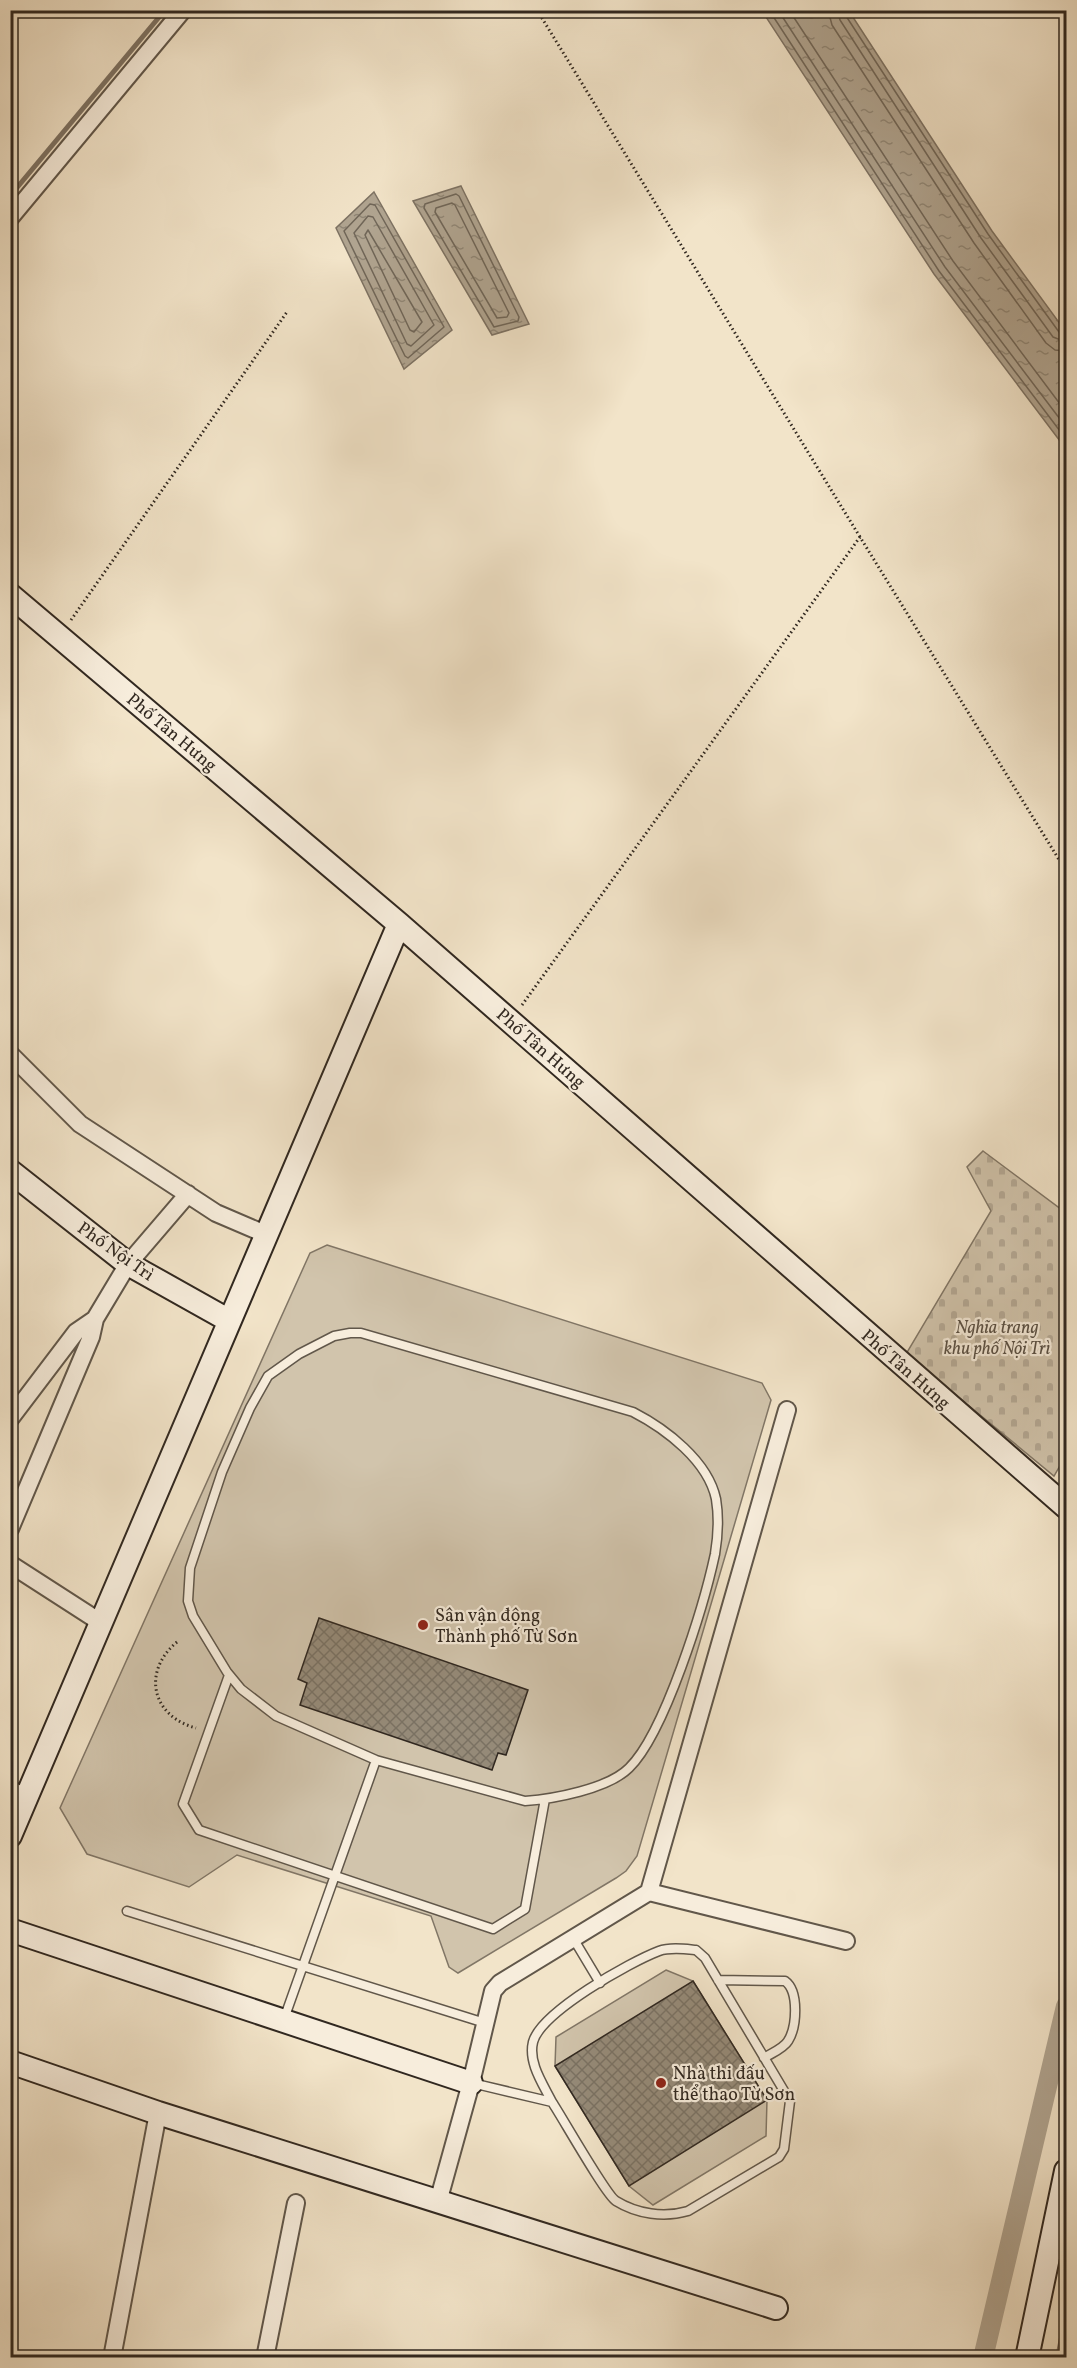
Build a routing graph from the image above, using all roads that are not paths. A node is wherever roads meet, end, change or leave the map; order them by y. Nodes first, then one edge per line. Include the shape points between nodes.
1 (183, 10) edge
2 (10, 218) edge
3 (10, 595) edge
4 (399, 924) junction
5 (10, 1054) edge
6 (10, 1171) edge
7 (188, 1194) junction
8 (266, 1234) junction
9 (128, 1264) junction
10 (95, 1319) junction
11 (228, 1320) junction
12 (787, 1410) dead end
13 (10, 1419) edge
14 (1066, 1507) edge
15 (10, 1529) edge
16 (10, 1564) edge
17 (100, 1622) junction
18 (229, 1674) junction
19 (376, 1760) junction
20 (18, 1794) edge
21 (545, 1800) junction
22 (10, 1836) edge
23 (335, 1876) junction
24 (649, 1892) junction
25 (127, 1911) dead end
26 (10, 1930) edge
27 (573, 1937) junction
28 (846, 1941) dead end
29 (303, 1966) junction
30 (718, 1980) junction
31 (600, 1983) junction
32 (283, 2022) junction
33 (485, 2024) junction
34 (764, 2058) junction
35 (10, 2062) edge
36 (471, 2083) junction
37 (552, 2102) junction
38 (158, 2113) junction
39 (1066, 2171) edge
40 (438, 2202) junction
41 (296, 2203) dead end
42 (776, 2308) dead end
43 (112, 2358) edge
44 (265, 2358) edge
45 (1027, 2358) edge

1 - 2 street
3 - 4 street, Phố Tân Hưng
4 - 8 street
4 - 14 street, Phố Tân Hưng
5 - 7 street via 80,1124
6 - 9 street, Phố Nội Trì
7 - 8 street via 216,1213
7 - 9 street
8 - 11 street
9 - 10 street
9 - 11 street, Phố Nội Trì
10 - 13 street via 76,1332
10 - 15 street via 91,1337
11 - 17 street
12 - 24 street
16 - 17 street
17 - 20 street
18 - 19 lane via 241,1689 276,1716
18 - 21 lane via 188,1602 190,1568 222,1472 250,1408 268,1376 299,1353 334,1336 361,1333 633,1412 675,1439 709,1481 716,1497 718,1521 715,1553 678,1676 642,1753 627,1770 606,1782
18 - 23 lane via 183,1804 199,1830
19 - 21 lane via 525,1801
19 - 23 lane
20 - 22 street
21 - 23 lane via 525,1909 493,1929
23 - 29 lane
24 - 27 street
24 - 28 street
25 - 29 lane
26 - 32 street
27 - 31 lane
27 - 33 street via 500,1983 493,1991
29 - 32 lane
29 - 33 lane
30 - 31 lane via 696,1950 672,1949 660,1950
30 - 34 lane
30 - 34 lane via 785,1981 790,1985 796,1998 791,2035 785,2045
31 - 37 lane via 552,2015 537,2033 532,2063
32 - 36 street
33 - 36 street
34 - 37 lane via 790,2101 784,2149 779,2157 688,2211 671,2216 649,2214 614,2200
35 - 38 street
36 - 37 lane
36 - 40 street
38 - 40 street
38 - 43 street
39 - 45 street
40 - 42 street
41 - 44 street

